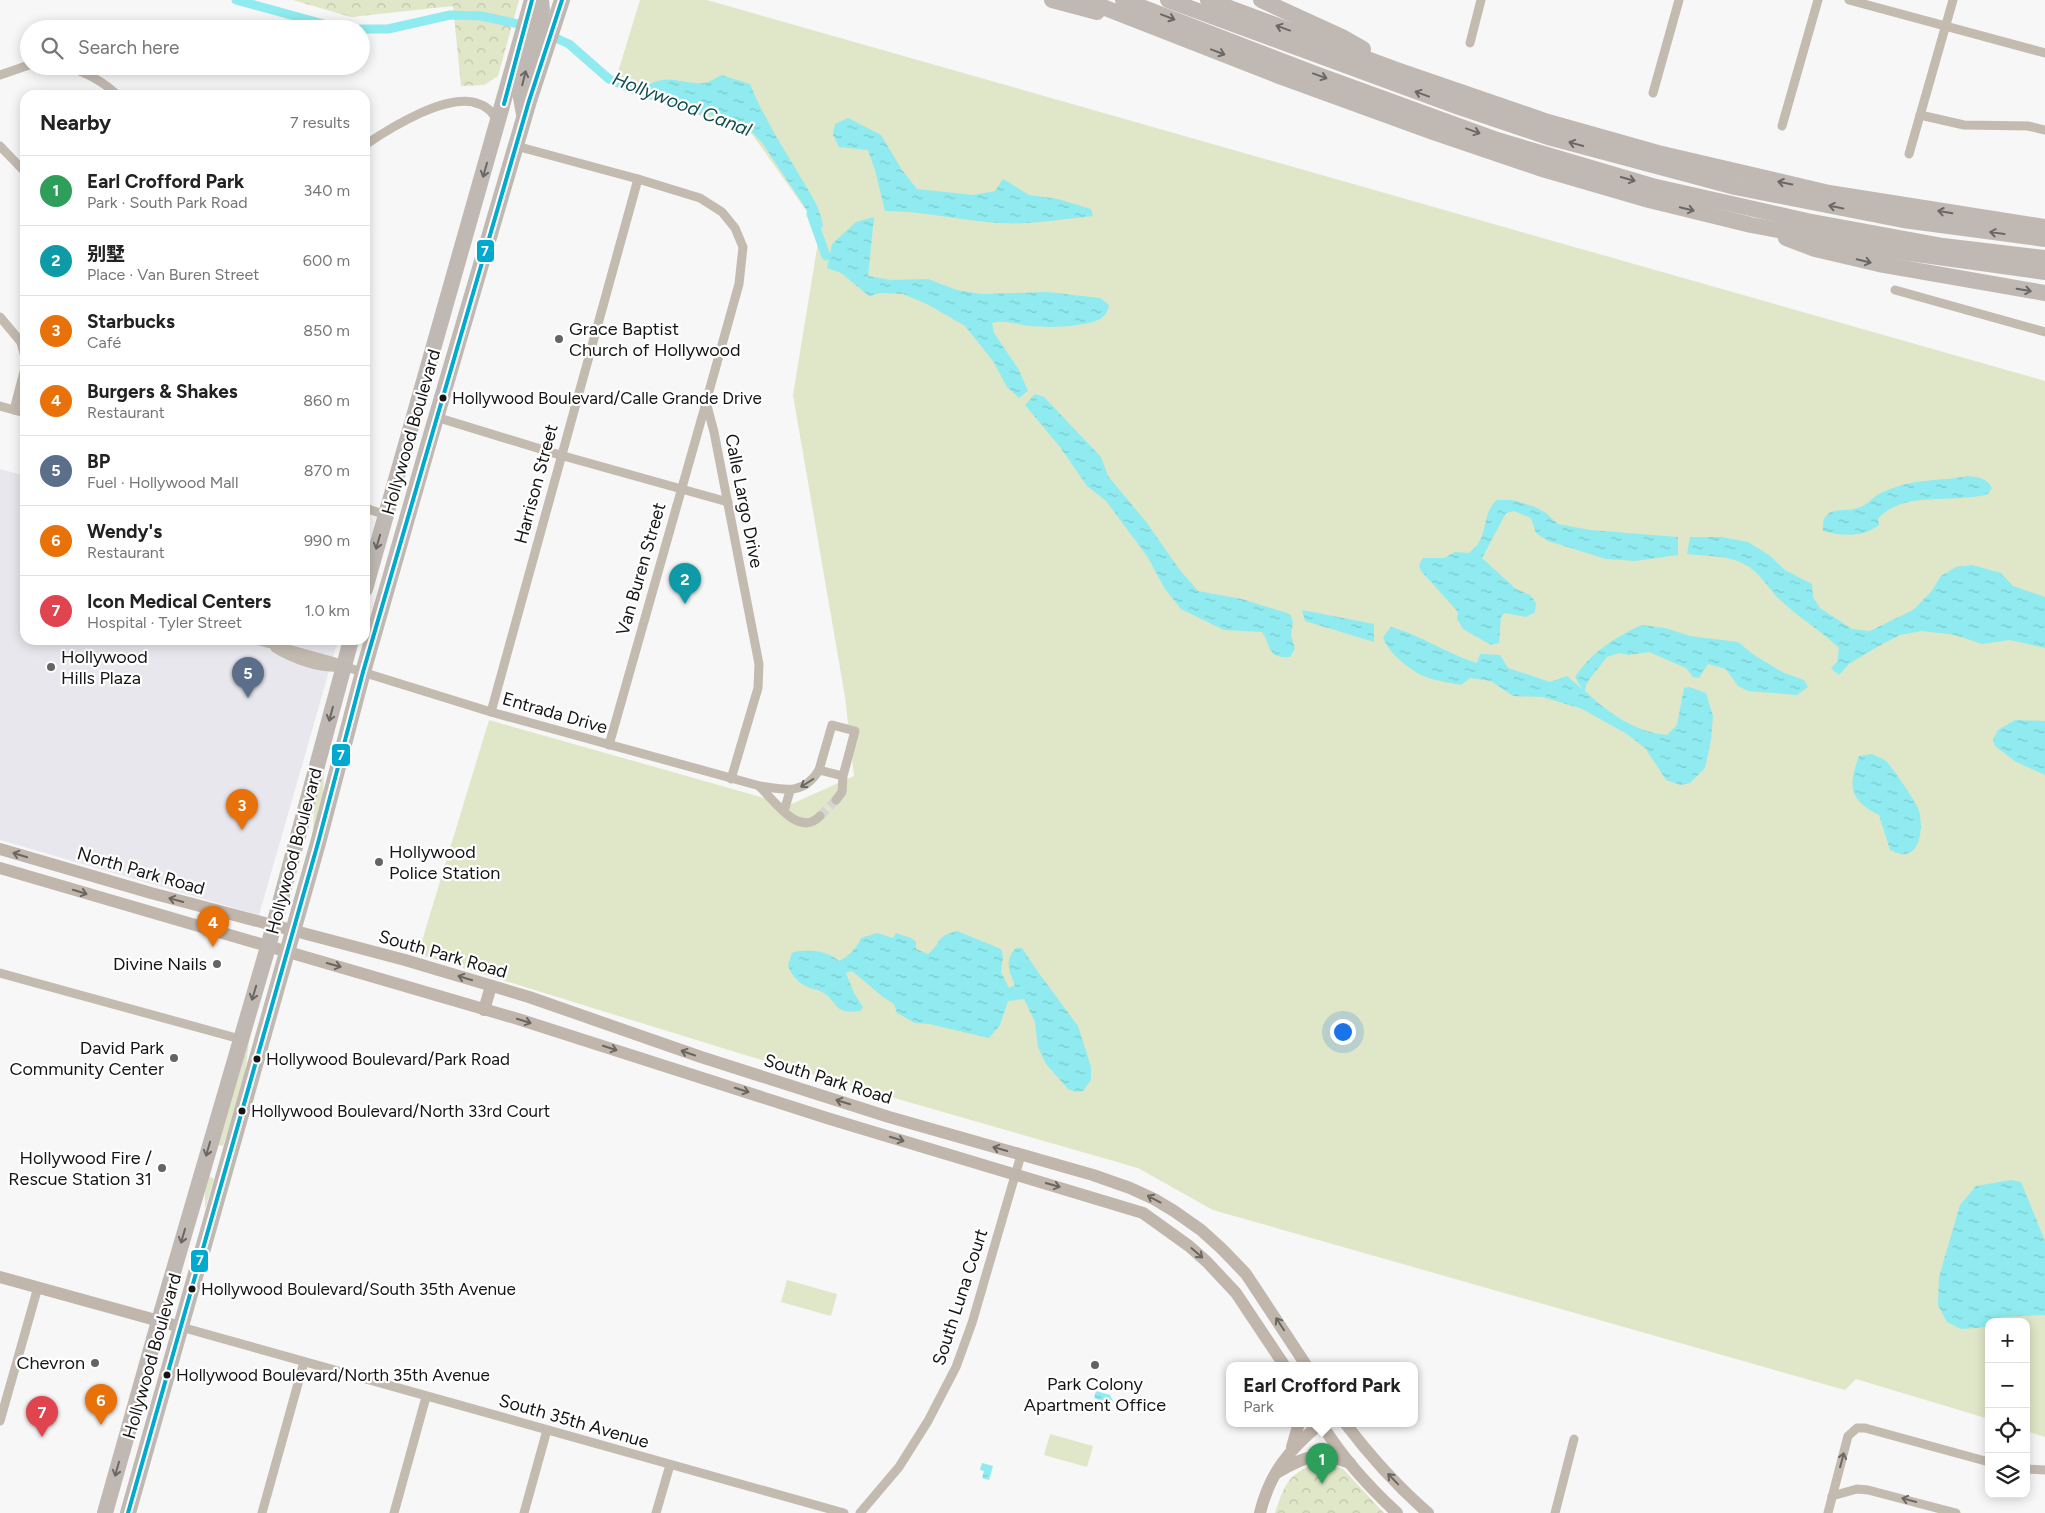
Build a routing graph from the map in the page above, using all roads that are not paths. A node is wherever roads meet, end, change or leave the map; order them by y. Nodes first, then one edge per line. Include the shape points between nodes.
1 (532, 0) edge
2 (541, 0) edge
3 (562, 0) edge
4 (1052, 0) edge
5 (1084, 0) edge
6 (1123, 0) edge
7 (1168, 0) edge
8 (1208, 0) edge
9 (1261, 0) edge
10 (1481, 0) edge
11 (1680, 0) edge
12 (1818, 0) edge
13 (1849, 0) edge
14 (1953, 0) edge
15 (1140, 22) junction
16 (1945, 27) junction
17 (534, 31) junction
18 (1470, 43) dead end
19 (2045, 53) edge
20 (20, 68) edge
21 (1394, 69) junction
22 (0, 75) edge
23 (91, 75) edge
24 (112, 90) edge
25 (1653, 93) dead end
26 (1920, 115) junction
27 (499, 123) junction
28 (1782, 126) dead end
29 (2045, 130) edge
30 (370, 141) edge
31 (0, 146) edge
32 (516, 146) junction
33 (1909, 154) dead end
34 (20, 167) edge
35 (638, 179) junction
36 (2045, 220) edge
37 (2010, 222) junction
38 (1751, 224) junction
39 (2045, 227) edge
40 (2045, 239) edge
41 (2045, 258) edge
42 (2045, 272) edge
43 (1895, 290) dead end
44 (2045, 293) edge
45 (0, 317) edge
46 (2045, 332) edge
47 (20, 341) edge
48 (426, 378) junction
49 (20, 387) edge
50 (706, 402) junction
51 (0, 406) edge
52 (14, 410) junction
53 (20, 412) edge
54 (436, 417) junction
55 (410, 434) junction
56 (560, 455) junction
57 (681, 488) junction
58 (414, 492) junction
59 (728, 502) junction
60 (370, 509) edge
61 (386, 514) junction
62 (370, 571) edge
63 (274, 645) edge
64 (349, 645) edge
65 (343, 666) junction
66 (363, 672) junction
67 (490, 712) junction
68 (609, 745) junction
69 (819, 770) junction
70 (843, 776) junction
71 (731, 779) junction
72 (760, 786) junction
73 (790, 791) junction
74 (836, 800) tunnel mouth
75 (784, 810) junction
76 (820, 816) tunnel mouth
77 (0, 849) edge
78 (0, 868) edge
79 (274, 926) junction
80 (293, 931) junction
81 (268, 947) junction
82 (287, 952) junction
83 (0, 973) edge
84 (491, 986) junction
85 (484, 1010) junction
86 (240, 1039) junction
87 (1021, 1155) junction
88 (1015, 1174) junction
89 (0, 1277) edge
90 (38, 1288) junction
91 (159, 1321) junction
92 (181, 1327) junction
93 (304, 1362) junction
94 (1282, 1362) edge
95 (1304, 1362) edge
96 (426, 1397) junction
97 (0, 1421) edge
98 (1298, 1427) edge
99 (1317, 1427) edge
100 (1324, 1427) edge
101 (1348, 1427) edge
102 (547, 1430) junction
103 (1574, 1439) dead end
104 (1292, 1450) junction
105 (1985, 1461) edge
106 (1351, 1463) junction
107 (670, 1465) junction
108 (2030, 1469) edge
109 (2045, 1470) edge
110 (1273, 1475) junction
111 (1832, 1496) junction
112 (105, 1513) edge
113 (128, 1513) edge
114 (262, 1513) edge
115 (394, 1513) edge
116 (524, 1513) edge
117 (656, 1513) edge
118 (844, 1513) edge
119 (860, 1513) edge
120 (1260, 1513) edge
121 (1397, 1513) edge
122 (1428, 1513) edge
123 (1555, 1513) edge
124 (1828, 1513) edge
125 (1956, 1513) edge

1 - 17 highway, Hollywood Boulevard
2 - 17 highway via 542,10
3 - 17 highway, Hollywood Boulevard via 556,24
4 - 15 highway
5 - 15 highway
6 -> 41 highway via 1497,140 1652,186 1807,221 1943,246
40 -> 7 highway via 1903,220 1735,187 1548,137
21 -> 8 highway
9 - 21 highway via 1342,37
10 - 18 street
11 - 25 street
12 - 28 street
13 - 16 street
14 - 16 street
15 -> 38 highway via 1306,86 1539,168 1649,200
16 - 19 street
16 - 26 street
17 -> 27 highway, Hollywood Boulevard
17 - 32 highway, Hollywood Boulevard via 524,119
20 - 22 street
37 -> 21 highway via 1829,193 1658,153 1548,122
23 - 24 street
26 - 29 street via 1964,125 2028,126
26 - 33 street
27 - 30 street via 481,104 469,101 453,103 433,108
27 -> 48 highway, Hollywood Boulevard
31 - 34 street
32 - 35 street
32 - 54 highway, Hollywood Boulevard
35 - 50 street via 700,198 722,212 743,247 740,284
35 - 56 street, Harrison Street
36 - 37 highway
37 - 39 highway
38 - 42 highway via 1888,250
38 -> 44 highway via 1815,249 1870,262
43 - 46 street
45 - 47 street
48 - 54 highway via 429,405
48 - 55 highway, Hollywood Boulevard
49 - 52 street
50 - 57 street, Van Buren Street
50 - 59 street, Calle Largo Drive
51 - 52 street
52 - 53 street
54 - 56 street
54 - 58 highway, Hollywood Boulevard
55 - 58 highway via 419,451
55 - 61 highway, Hollywood Boulevard
56 - 57 street
56 - 67 street, Harrison Street
57 - 59 street
57 - 68 street, Van Buren Street
58 - 66 highway, Hollywood Boulevard
59 - 71 street, Calle Largo Drive via 759,664 758,688
60 - 61 street
61 -> 62 highway, Hollywood Boulevard
63 - 65 street, Entrada Drive
64 - 65 highway, Hollywood Boulevard
65 - 66 street, Entrada Drive
65 -> 79 highway, Hollywood Boulevard
66 - 67 street, Entrada Drive
66 - 80 highway, Hollywood Boulevard
67 - 68 street, Entrada Drive
68 - 71 street, Entrada Drive
69 - 70 street
69 - 70 street via 832,724 855,730
69 -> 73 street via 814,779
70 - 74 street via 842,792
71 - 72 street, Entrada Drive
72 - 73 street, Entrada Drive
72 - 75 street
73 - 75 street
75 - 76 street via 796,822 806,824
79 -> 77 street, North Park Road
78 -> 81 street, North Park Road
79 - 80 street, South Park Road
79 - 81 highway, Hollywood Boulevard
80 - 82 highway, Hollywood Boulevard
84 -> 80 street, South Park Road
81 - 82 street, South Park Road
81 -> 86 highway, Hollywood Boulevard
82 -> 85 street, South Park Road
82 - 92 highway, Hollywood Boulevard
83 - 86 street
84 - 85 street
87 -> 84 street, South Park Road via 701,1058
85 -> 88 street, South Park Road via 830,1120
86 -> 91 highway, Hollywood Boulevard
87 - 88 street, South Luna Court
95 -> 87 street, South Park Road via 1246,1274 1201,1230 1130,1188
88 -> 94 street, South Park Road via 1144,1213 1207,1262 1236,1293
88 - 119 street, South Luna Court via 956,1368 899,1467
89 - 90 street
90 - 91 street
90 - 97 street
91 - 92 street
91 -> 112 highway, Hollywood Boulevard
92 - 93 street, South 35th Avenue
92 - 113 highway, Hollywood Boulevard
93 - 96 street, South 35th Avenue
93 - 114 street
96 - 102 street, South 35th Avenue
96 - 115 street
98 - 104 street
99 - 104 street
100 - 106 street
122 -> 101 street via 1369,1454
102 - 107 street, South 35th Avenue
102 - 116 street
103 - 123 street
104 - 110 street
111 -> 105 street via 1848,1436 1857,1428
106 - 110 street via 1324,1455 1306,1458
106 - 121 street
107 - 117 street
107 - 118 street, South 35th Avenue
108 - 109 street
110 - 120 street
111 - 124 street
125 -> 111 street via 1868,1490 1857,1489

